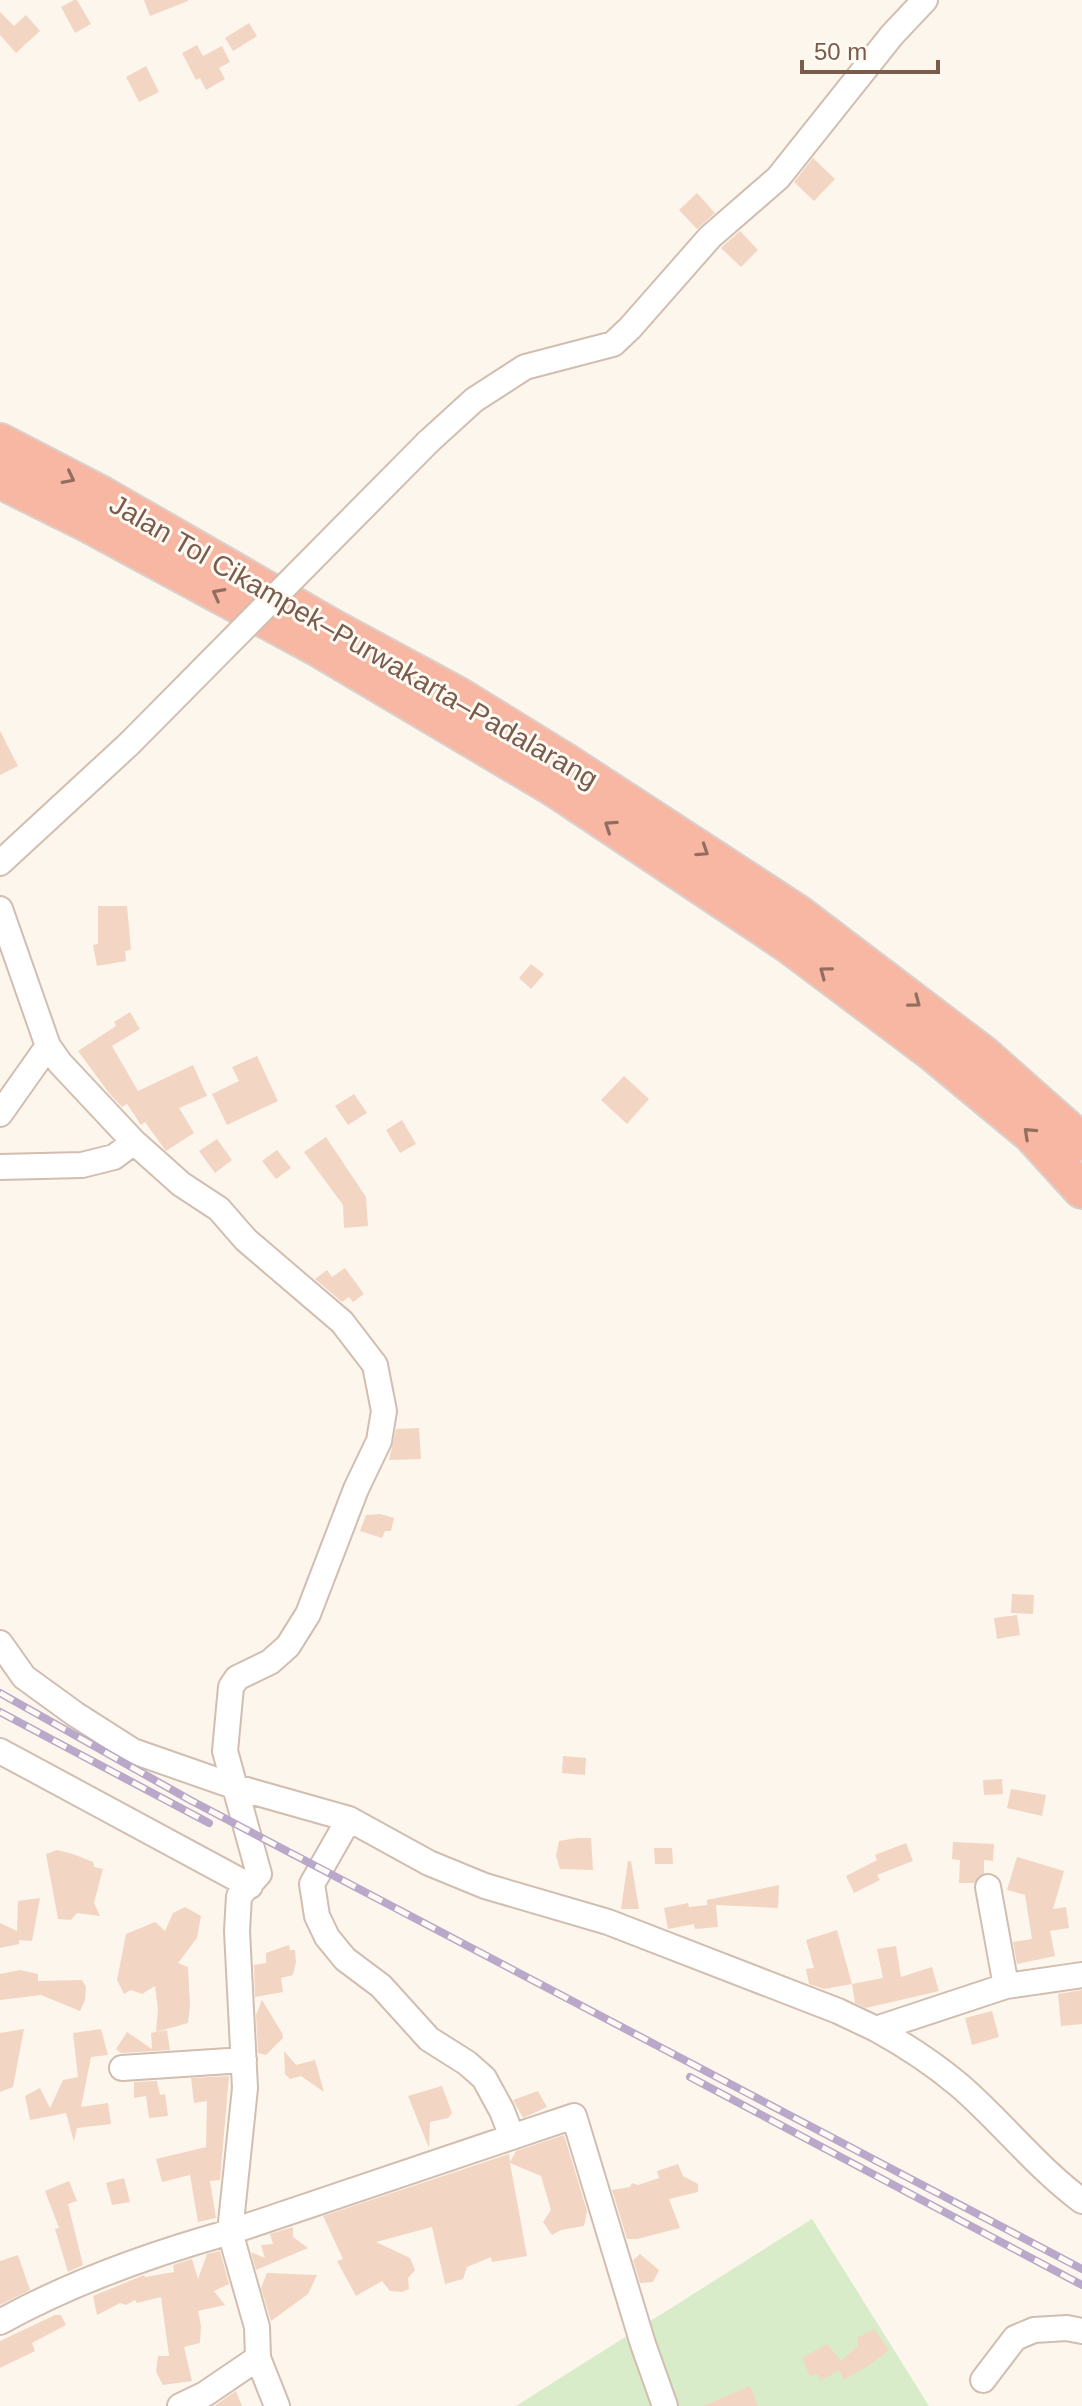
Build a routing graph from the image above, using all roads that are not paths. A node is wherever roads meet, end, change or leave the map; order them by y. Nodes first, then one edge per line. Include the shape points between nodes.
1 (925, 0) edge
2 (0, 442) edge
3 (0, 480) edge
4 (0, 863) edge
5 (0, 909) edge
6 (48, 1046) junction
7 (0, 1114) edge
8 (134, 1142) junction
9 (1082, 1142) edge
10 (0, 1167) edge
11 (1082, 1190) edge
12 (0, 1643) edge
13 (0, 1751) edge
14 (236, 1787) junction
15 (349, 1819) junction
16 (250, 1886) junction
17 (988, 1887) dead end
18 (1082, 1975) edge
19 (1006, 1986) junction
20 (876, 2029) junction
21 (244, 2060) junction
22 (122, 2068) dead end
23 (512, 2137) junction
24 (1082, 2201) edge
25 (230, 2232) junction
26 (0, 2322) edge
27 (1082, 2331) edge
28 (258, 2358) junction
29 (983, 2380) dead end
30 (180, 2406) edge
31 (277, 2406) edge
32 (665, 2406) edge

1 - 4 street, bridge via 778,178 710,237 613,344 525,367 474,400 129,744
2 -> 9 highway, Jalan Tol Cikampek–Purwakarta–Padalarang via 457,695 564,761 797,913 984,1055
11 -> 3 highway, Jalan Tol Cikampek–Purwakarta–Padalarang via 1031,1134 932,1052 788,944 556,789 320,649
5 - 6 street
6 - 7 street
6 - 8 street
8 - 10 street via 114,1157 82,1165
8 - 14 street via 219,1209 246,1240 342,1322 375,1365 384,1411 379,1441 308,1614 288,1646 231,1687 225,1751
12 - 14 street via 24,1677 133,1751
13 - 16 street
14 - 15 street
14 - 16 street via 259,1874
15 - 20 street via 429,1863 485,1886 608,1922
15 - 23 street via 312,1884 327,1937 429,2039 484,2078
16 - 21 street via 239,1896 237,1931
17 - 19 street
18 - 19 street
19 - 20 street
20 - 24 street via 959,2085 1036,2164
21 - 22 street
21 - 25 street
23 - 25 street
23 - 32 street via 574,2116
25 - 26 street via 62,2291
25 - 28 street via 257,2327
27 - 29 street via 1034,2330 1015,2338
28 - 30 street
28 - 31 street

